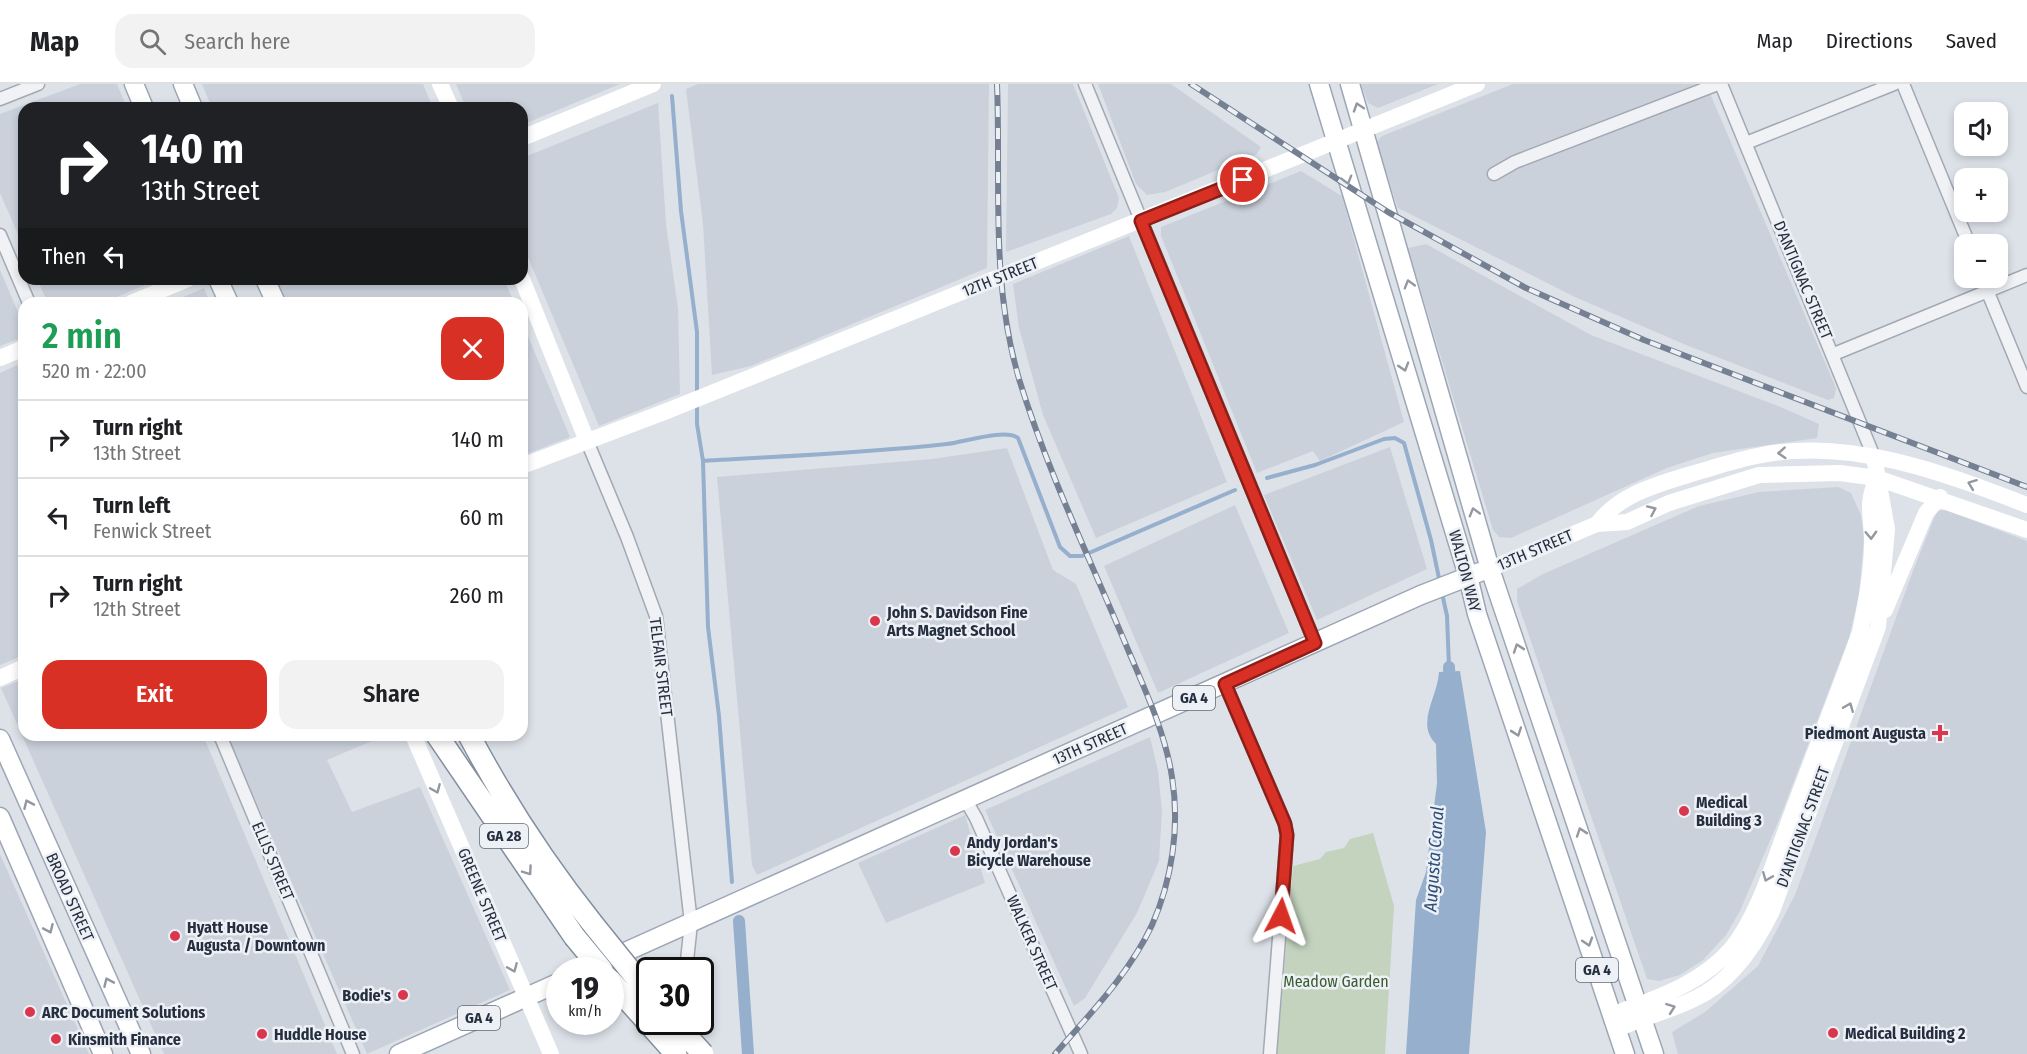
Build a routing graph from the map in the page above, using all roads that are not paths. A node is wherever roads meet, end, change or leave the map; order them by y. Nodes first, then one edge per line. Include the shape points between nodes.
1 (38, 84) edge
2 (134, 84) edge
3 (183, 84) edge
4 (440, 84) edge
5 (1085, 84) edge
6 (1319, 84) edge
7 (1350, 84) edge
8 (1477, 84) edge
9 (1719, 84) edge
10 (1894, 84) edge
11 (1904, 84) edge
12 (648, 85) edge
13 (0, 99) edge
14 (142, 102) edge
15 (190, 102) edge
16 (448, 102) edge
17 (1365, 131) junction
18 (528, 135) edge
19 (1336, 142) junction
20 (1746, 143) junction
21 (1494, 174) dead end
22 (1141, 221) junction
23 (1965, 234) edge
24 (0, 235) edge
25 (2027, 275) edge
26 (18, 277) edge
27 (174, 285) edge
28 (524, 285) edge
29 (1987, 288) edge
30 (1988, 291) junction
31 (145, 297) edge
32 (18, 350) edge
33 (1834, 354) junction
34 (0, 358) edge
35 (2027, 387) edge
36 (587, 441) junction
37 (1874, 457) junction
38 (528, 464) edge
39 (1877, 478) junction
40 (1940, 497) junction
41 (2027, 505) edge
42 (1597, 524) junction
43 (2027, 530) edge
44 (1490, 568) junction
45 (1468, 576) junction
46 (1878, 627) junction
47 (1315, 643) junction
48 (18, 670) edge
49 (0, 678) edge
50 (1225, 684) junction
51 (0, 739) edge
52 (223, 741) edge
53 (416, 741) edge
54 (441, 741) edge
55 (472, 741) edge
56 (965, 800) junction
57 (0, 817) edge
58 (68, 893) junction
59 (39, 906) junction
60 (691, 923) junction
61 (591, 957) edge
62 (614, 957) edge
63 (687, 957) edge
64 (636, 977) edge
65 (546, 988) edge
66 (624, 996) edge
67 (526, 997) junction
68 (1641, 1011) junction
69 (1614, 1022) junction
70 (677, 1035) edge
71 (686, 1035) edge
72 (103, 1054) edge
73 (141, 1054) edge
74 (353, 1054) edge
75 (399, 1054) edge
76 (551, 1054) edge
77 (675, 1054) edge
78 (704, 1054) edge
79 (1081, 1054) edge
80 (1270, 1054) edge
81 (1625, 1054) edge
82 (1654, 1054) edge

1 - 13 street
2 - 14 main road
3 - 15 main road
4 - 16 street
5 - 22 street
6 - 19 main road, WALTON WAY
17 -> 7 main road, WALTON WAY
8 - 17 street, 12TH STREET
9 - 20 street, D'ANTIGNAC STREET
9 - 21 street via 1515,162
10 - 20 street
11 - 23 street
12 - 18 street
17 - 19 street, 12TH STREET
44 -> 17 main road, WALTON WAY
19 - 22 street, 12TH STREET
19 -> 45 main road, WALTON WAY
20 - 33 street, D'ANTIGNAC STREET
22 - 36 street, 12TH STREET
22 - 47 street
24 - 26 street
25 - 30 street
27 - 31 street
28 - 36 street, TELFAIR STREET
29 - 30 street
30 - 33 street
30 - 35 street
32 - 34 street
33 - 37 street, D'ANTIGNAC STREET
36 - 38 street, 12TH STREET
36 - 60 street, TELFAIR STREET via 656,616
37 - 39 street, D'ANTIGNAC STREET
41 -> 37 street, 13TH STREET via 1915,465
37 -> 42 street, 13TH STREET via 1837,452 1759,455 1662,483 1618,502
39 - 40 street, 13TH STREET
42 -> 39 street, 13TH STREET via 1627,522 1669,503 1759,475 1840,473
39 - 46 street, D'ANTIGNAC STREET via 1887,529
39 -> 68 street, D'ANTIGNAC STREET via 1869,498 1872,543 1860,632 1755,907 1731,949 1710,969
40 - 43 street, 13TH STREET
40 - 46 street via 1926,513
42 - 44 street, 13TH STREET
44 - 45 main road, 13TH STREET / GA 4
68 -> 44 main road, WALTON WAY / GA 4
45 - 47 main road, 13TH STREET / GA 4
45 -> 69 main road, WALTON WAY / GA 4 via 1477,614
68 -> 46 street, D'ANTIGNAC STREET via 1682,1004 1709,991 1735,968 1763,930
47 - 50 main road, 13TH STREET / GA 4
48 - 49 street
50 - 56 main road, 13TH STREET / GA 4
50 - 80 street via 1287,835
58 -> 51 main road, BROAD STREET
52 - 74 street, ELLIS STREET
53 -> 67 street, GREENE STREET
54 -> 61 highway, GA 28, bridge
55 - 64 highway, GA 28, bridge via 523,828 565,889
56 - 60 main road, 13TH STREET / GA 4
56 - 79 street, WALKER STREET
57 - 59 main road, BROAD STREET
58 - 59 main road
73 -> 58 main road, BROAD STREET
59 -> 72 main road, BROAD STREET
60 - 62 main road, 13TH STREET / GA 4
60 - 63 street, TELFAIR STREET
65 - 67 main road, GA 4
66 - 77 highway, bridge
67 - 75 main road, GA 4
67 - 76 street, GREENE STREET
68 - 69 street, D'ANTIGNAC STREET
68 - 82 main road, WALTON WAY / GA 4
69 - 81 main road, WALTON WAY / GA 4
70 - 77 street
71 - 78 highway, bridge

